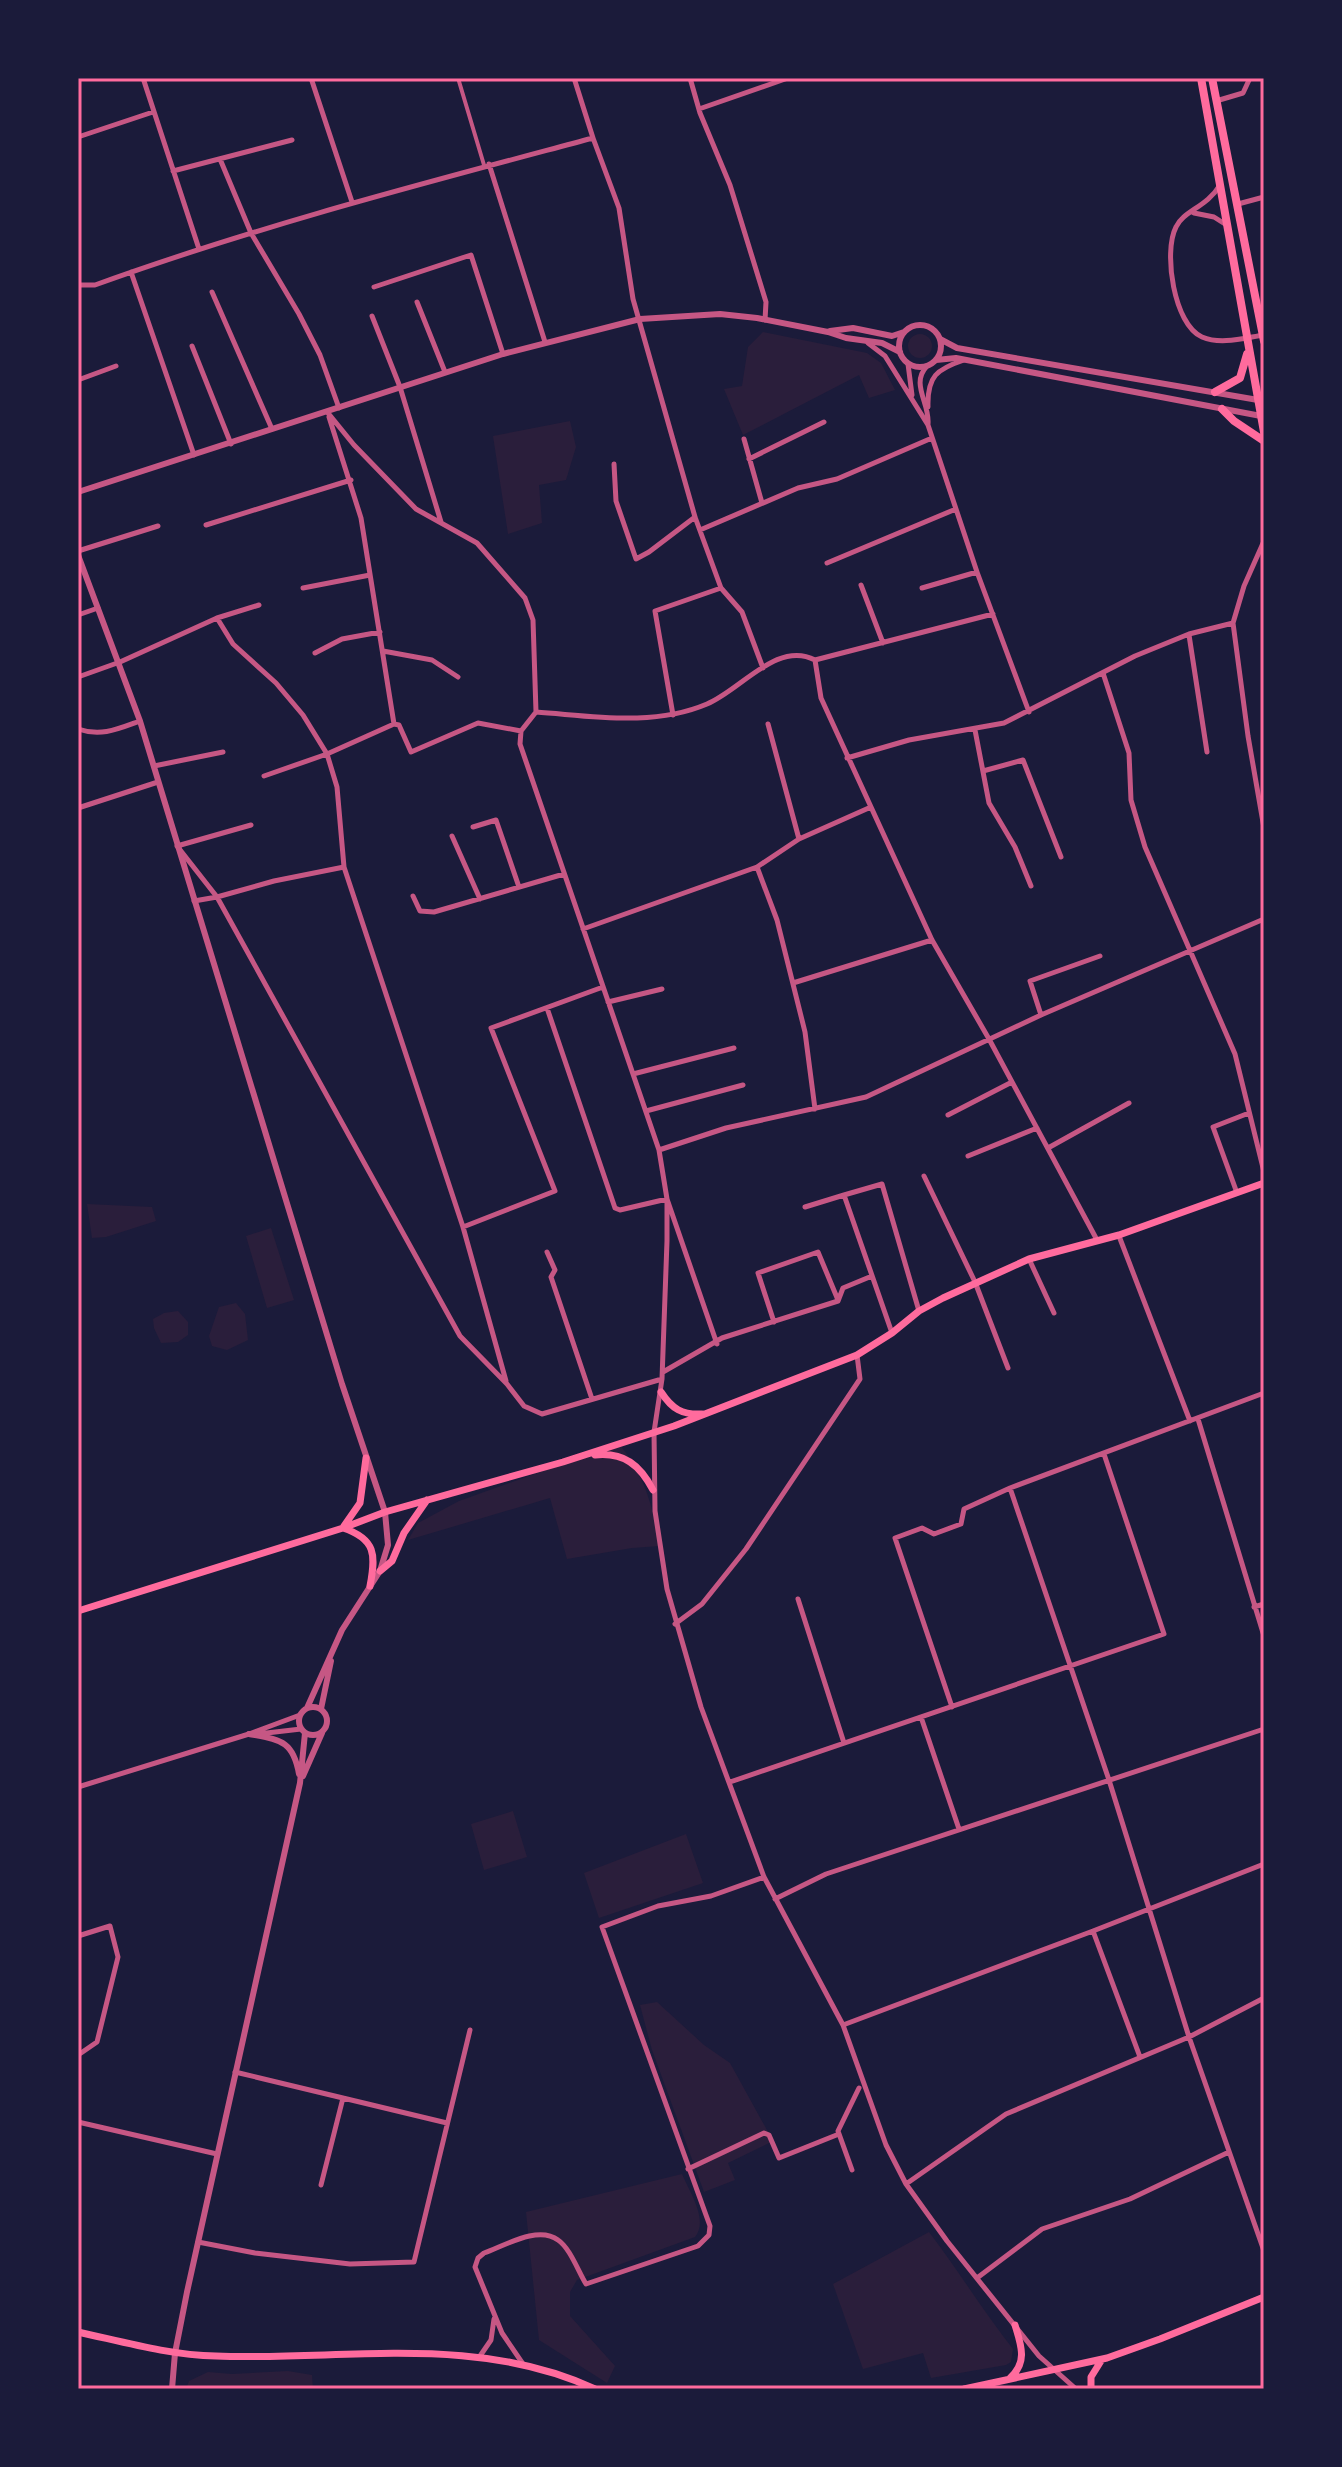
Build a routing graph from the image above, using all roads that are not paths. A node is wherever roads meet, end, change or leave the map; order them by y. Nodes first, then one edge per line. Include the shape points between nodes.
1 (143, 78) edge
2 (311, 78) edge
3 (458, 78) edge
4 (574, 78) edge
5 (690, 78) edge
6 (788, 78) edge
7 (1201, 78) edge
8 (1212, 78) edge
9 (1250, 78) edge
10 (1216, 101) junction
11 (699, 109) junction
12 (153, 112) junction
13 (78, 137) edge
14 (593, 138) junction
15 (292, 140) dead end
16 (220, 159) junction
17 (487, 164) junction
18 (173, 171) junction
19 (1221, 184) junction
20 (1264, 197) edge
21 (352, 203) junction
22 (1235, 205) junction
23 (1193, 213) junction
24 (1229, 227) junction
25 (251, 233) junction
26 (199, 249) junction
27 (131, 272) junction
28 (78, 285) edge
29 (374, 287) dead end
30 (212, 292) dead end
31 (417, 302) dead end
32 (372, 316) dead end
33 (640, 319) junction
34 (765, 320) junction
35 (828, 332) junction
36 (904, 332) junction
37 (1264, 335) edge
38 (940, 339) junction
39 (1264, 341) edge
40 (545, 342) junction
41 (867, 342) junction
42 (192, 346) dead end
43 (1249, 349) junction
44 (900, 352) junction
45 (503, 354) junction
46 (936, 360) junction
47 (965, 360) junction
48 (908, 364) junction
49 (116, 366) dead end
50 (927, 366) junction
51 (445, 372) junction
52 (78, 380) edge
53 (400, 387) junction
54 (1215, 392) junction
55 (913, 400) junction
56 (1261, 400) edge
57 (928, 407) junction
58 (340, 409) junction
59 (1222, 409) junction
60 (328, 413) junction
61 (1262, 417) edge
62 (824, 422) dead end
63 (928, 425) junction
64 (272, 430) junction
65 (1264, 432) edge
66 (932, 438) junction
67 (744, 439) dead end
68 (1264, 441) edge
69 (231, 444) junction
70 (194, 455) junction
71 (749, 459) junction
72 (614, 464) dead end
73 (351, 480) junction
74 (78, 492) edge
75 (762, 503) junction
76 (956, 509) junction
77 (695, 517) junction
78 (442, 523) junction
79 (206, 525) dead end
80 (158, 526) dead end
81 (700, 530) junction
82 (1264, 541) edge
83 (78, 553) edge
84 (827, 563) dead end
85 (977, 572) junction
86 (370, 575) junction
87 (861, 585) dead end
88 (303, 588) dead end
89 (721, 588) junction
90 (922, 588) dead end
91 (259, 605) dead end
92 (98, 608) junction
93 (993, 614) junction
94 (78, 615) edge
95 (217, 618) junction
96 (1233, 623) junction
97 (380, 632) junction
98 (1189, 634) junction
99 (883, 643) junction
100 (383, 651) junction
101 (315, 653) dead end
102 (815, 660) junction
103 (120, 662) junction
104 (763, 668) junction
105 (1103, 673) junction
106 (78, 677) edge
107 (458, 677) dead end
108 (536, 712) junction
109 (1029, 712) junction
110 (673, 715) junction
111 (140, 721) junction
112 (394, 724) junction
113 (768, 724) dead end
114 (78, 729) edge
115 (975, 730) junction
116 (521, 731) junction
117 (223, 752) dead end
118 (1207, 752) dead end
119 (327, 754) junction
120 (847, 758) junction
121 (154, 766) junction
122 (983, 771) junction
123 (264, 776) dead end
124 (158, 782) junction
125 (871, 807) junction
126 (78, 808) edge
127 (251, 825) dead end
128 (473, 827) dead end
129 (1264, 828) edge
130 (452, 836) dead end
131 (799, 839) junction
132 (177, 846) junction
133 (1061, 857) dead end
134 (344, 867) junction
135 (757, 867) junction
136 (564, 874) junction
137 (1031, 886) dead end
138 (519, 887) junction
139 (413, 896) dead end
140 (217, 897) junction
141 (480, 899) junction
142 (194, 901) junction
143 (1264, 919) edge
144 (583, 929) junction
145 (932, 940) junction
146 (1192, 952) junction
147 (1100, 956) dead end
148 (793, 983) junction
149 (603, 987) junction
150 (662, 989) dead end
151 (608, 1002) junction
152 (547, 1008) junction
153 (1041, 1015) junction
154 (989, 1039) junction
155 (734, 1048) dead end
156 (633, 1074) junction
157 (1012, 1082) junction
158 (743, 1085) dead end
159 (1129, 1103) dead end
160 (815, 1109) junction
161 (646, 1111) junction
162 (1249, 1113) junction
163 (948, 1115) dead end
164 (1037, 1128) junction
165 (1048, 1148) junction
166 (659, 1150) junction
167 (968, 1156) dead end
168 (1264, 1172) edge
169 (924, 1176) dead end
170 (1264, 1183) edge
171 (1237, 1193) junction
172 (844, 1195) junction
173 (667, 1199) junction
174 (805, 1207) dead end
175 (463, 1227) junction
176 (1119, 1235) junction
177 (1097, 1241) junction
178 (547, 1252) dead end
179 (1029, 1259) junction
180 (872, 1276) junction
181 (975, 1282) junction
182 (838, 1301) junction
183 (919, 1311) junction
184 (1054, 1313) dead end
185 (774, 1322) junction
186 (892, 1333) junction
187 (717, 1344) junction
188 (857, 1355) junction
189 (1008, 1368) dead end
190 (662, 1376) junction
191 (507, 1384) junction
192 (661, 1392) junction
193 (1264, 1393) edge
194 (592, 1399) junction
195 (708, 1413) junction
196 (1198, 1418) junction
197 (1190, 1421) junction
198 (654, 1432) junction
199 (1104, 1454) junction
200 (581, 1456) junction
201 (366, 1458) junction
202 (1010, 1488) junction
203 (653, 1490) junction
204 (427, 1500) junction
205 (385, 1512) junction
206 (343, 1528) junction
207 (380, 1571) junction
208 (370, 1586) junction
209 (798, 1599) dead end
210 (1264, 1604) edge
211 (1254, 1607) junction
212 (78, 1611) edge
213 (675, 1624) junction
214 (1264, 1636) edge
215 (333, 1650) junction
216 (1071, 1667) junction
217 (952, 1707) junction
218 (307, 1708) junction
219 (321, 1709) junction
220 (300, 1715) junction
221 (921, 1717) junction
222 (1264, 1729) edge
223 (303, 1731) junction
224 (322, 1733) junction
225 (249, 1734) junction
226 (844, 1743) junction
227 (1109, 1780) junction
228 (730, 1782) junction
229 (300, 1783) junction
230 (78, 1787) edge
231 (959, 1829) junction
232 (1264, 1864) edge
233 (764, 1877) junction
234 (775, 1899) junction
235 (1149, 1908) junction
236 (1093, 1931) junction
237 (78, 1936) edge
238 (1264, 1998) edge
239 (843, 2025) junction
240 (470, 2030) dead end
241 (1189, 2037) junction
242 (81, 2053) dead end
243 (1140, 2057) junction
244 (235, 2072) junction
245 (859, 2088) dead end
246 (343, 2098) junction
247 (78, 2122) edge
248 (447, 2123) junction
249 (839, 2134) junction
250 (1229, 2152) junction
251 (217, 2154) junction
252 (688, 2169) junction
253 (852, 2170) dead end
254 (906, 2184) junction
255 (321, 2185) dead end
256 (198, 2242) junction
257 (1264, 2251) edge
258 (977, 2278) junction
259 (1264, 2297) edge
260 (494, 2314) junction
261 (1015, 2325) junction
262 (78, 2332) edge
263 (175, 2353) junction
264 (480, 2356) junction
265 (1107, 2358) junction
266 (523, 2364) junction
267 (1054, 2372) junction
268 (1008, 2380) junction
269 (172, 2389) edge
270 (595, 2389) edge
271 (964, 2389) edge
272 (1076, 2389) edge
273 (1091, 2389) edge

1 - 12 street
2 - 21 street
3 - 17 street
4 - 14 street
5 - 11 street
6 - 11 street
7 - 19 main road
8 - 10 main road
9 - 10 street via 1243,93
10 - 22 main road
11 - 34 street via 730,185 766,302
12 - 13 street
12 - 18 street
14 - 17 street
14 - 33 street via 619,208
15 - 16 street
16 - 18 street
16 - 25 street
17 - 21 street
17 - 40 street
18 - 26 street
19 - 23 street
19 - 24 main road
20 - 22 street
21 - 25 street
22 - 39 main road
23 - 24 street
23 - 37 street via 1182,217 1174,230 1171,250 1172,279 1185,323 1214,340
24 - 43 main road
25 - 26 street
25 - 58 street via 320,355
26 - 27 street
27 - 28 street via 95,285
27 - 70 street
29 - 45 street via 471,255
30 - 64 street
31 - 51 street
32 - 53 street
33 - 34 street via 720,314
33 - 40 street
33 - 77 street
34 - 35 street
35 - 36 street
35 - 41 street
36 - 38 street via 924,325
36 - 44 street
38 - 46 street
38 - 54 street via 957,348
40 - 45 street
41 - 44 street
41 - 55 street via 885,356
42 - 69 street
43 - 54 main road via 1240,378
43 - 56 main road
44 - 48 street
45 - 51 street
46 - 47 street
46 - 50 street
47 - 57 street via 933,377
47 - 59 street
48 - 50 street
48 - 55 street
49 - 52 street
50 - 57 street via 919,384
51 - 53 street
53 - 58 street
53 - 78 street
54 - 56 street
55 - 63 street
56 - 61 main road
57 - 63 street
58 - 60 street
59 - 61 street
59 - 68 main road
60 - 64 street
60 - 73 street
60 - 78 street via 416,509
61 - 65 main road
62 - 71 street
63 - 66 street
64 - 69 street
66 - 75 street via 837,479
66 - 76 street
67 - 71 street
69 - 70 street
70 - 74 street
71 - 75 street
72 - 77 street via 616,501 636,559
73 - 79 street
73 - 86 street
75 - 81 street
76 - 84 street
76 - 85 street
77 - 81 street
78 - 108 street via 477,543 531,610
80 - 83 street
81 - 89 street
82 - 96 street
83 - 92 street
85 - 90 street
85 - 93 street
86 - 88 street
86 - 97 street
87 - 99 street
89 - 104 street via 742,612
89 - 110 street via 655,611
91 - 95 street
92 - 94 street
92 - 103 street
93 - 99 street
93 - 109 street
95 - 103 street
95 - 119 street via 233,644 303,715
96 - 98 street
96 - 129 street
97 - 100 street
97 - 101 street via 342,639
98 - 105 street
98 - 118 street
99 - 102 street
100 - 107 street via 432,660
100 - 112 street
102 - 104 street via 804,654 790,656
102 - 120 street via 821,698
103 - 106 street
103 - 111 street
104 - 110 street via 731,692
105 - 109 street
105 - 146 street via 1129,753 1131,800 1145,847
108 - 110 street via 639,719
108 - 116 street
109 - 115 street
111 - 114 street via 105,733
111 - 121 street
112 - 116 street via 411,752 478,723
112 - 119 street
113 - 131 street
115 - 120 street via 909,740
115 - 122 street
116 - 136 street via 520,744
117 - 121 street
119 - 123 street
119 - 134 street via 337,787
120 - 125 street
121 - 124 street
122 - 133 street via 1023,760
122 - 137 street via 989,803
124 - 126 street
124 - 132 street
125 - 131 street
125 - 145 street
127 - 132 street
128 - 138 street via 496,820
130 - 141 street
131 - 135 street
132 - 140 street
132 - 142 street
134 - 140 street
134 - 175 street
135 - 144 street
135 - 148 street
136 - 138 street
136 - 144 street
138 - 141 street
139 - 141 street via 420,911 434,912
140 - 142 street
140 - 191 street via 460,1336
142 - 201 street
143 - 146 street
144 - 149 street
145 - 148 street
145 - 154 street
146 - 153 street
146 - 162 street via 1235,1054
147 - 153 street via 1030,981
148 - 160 street
149 - 151 street
149 - 152 street
150 - 151 street
151 - 156 street
152 - 173 street via 615,1208
152 - 175 street via 491,1028 555,1191
153 - 154 street
154 - 157 street
154 - 160 street via 866,1097
155 - 156 street
156 - 161 street
157 - 163 street
157 - 164 street
158 - 161 street
159 - 165 street
160 - 166 street via 726,1128
161 - 166 street
162 - 168 street
162 - 171 street via 1213,1127
164 - 165 street
164 - 167 street
165 - 177 street
166 - 173 street
169 - 181 street
170 - 171 main road
171 - 176 main road
172 - 174 street
172 - 180 street
172 - 183 street via 882,1184
173 - 187 street
173 - 190 street
175 - 191 street
176 - 177 main road
176 - 197 street
177 - 179 main road
178 - 194 street
179 - 181 main road
179 - 184 street
180 - 182 street via 843,1288
180 - 186 street
181 - 183 main road
181 - 189 street
182 - 185 street
182 - 185 street via 818,1252 758,1273
183 - 186 main road
185 - 187 street
186 - 188 main road
187 - 190 street
188 - 195 main road
188 - 213 street via 860,1379 746,1549 702,1604
190 - 192 street
190 - 194 street
191 - 194 street via 524,1406 542,1414
192 - 195 main road via 679,1411
192 - 198 street
193 - 196 street
195 - 198 main road
196 - 197 street
196 - 211 street
197 - 199 street
198 - 200 main road
198 - 203 street
199 - 202 street
199 - 216 street via 1164,1634
200 - 203 main road via 619,1454 636,1465
200 - 204 main road
201 - 205 street
201 - 206 main road via 360,1503
202 - 216 street
202 - 217 street via 964,1509 961,1524 934,1534 922,1528 895,1538
203 - 213 street
204 - 205 main road
204 - 207 main road via 392,1561
205 - 206 main road
205 - 207 street via 388,1545
206 - 208 main road via 370,1546
206 - 212 main road
207 - 208 street
208 - 215 street
209 - 226 street
210 - 211 street
211 - 214 street
213 - 228 street
215 - 218 street
215 - 219 street
216 - 217 street
216 - 227 street
217 - 221 street
218 - 219 street
218 - 220 street
219 - 224 street via 328,1720
220 - 223 street
220 - 225 street
221 - 226 street
221 - 231 street
222 - 227 street
223 - 224 street
223 - 225 street
223 - 229 street
224 - 229 street
225 - 229 street via 288,1745 296,1757
225 - 230 street
226 - 228 street
227 - 231 street
227 - 235 street
228 - 233 street
229 - 244 street
231 - 234 street via 826,1874
232 - 235 street
233 - 234 street
233 - 252 street via 602,1927
234 - 239 street
235 - 236 street
235 - 241 street
236 - 239 street
236 - 243 street
237 - 242 street via 110,1926 118,1957 97,2042
238 - 241 street
239 - 254 street via 886,2145
240 - 248 street
241 - 243 street
241 - 250 street
243 - 254 street via 1006,2114
244 - 246 street
244 - 251 street
245 - 249 street
246 - 248 street
246 - 255 street
247 - 251 street
248 - 256 street via 414,2262 350,2264
249 - 252 street via 779,2158 764,2133
249 - 253 street
250 - 257 street
250 - 258 street via 1130,2199 1042,2229
251 - 256 street
252 - 260 street via 710,2226 704,2242 586,2284 561,2241 537,2234 478,2258 475,2267
254 - 258 street
256 - 263 street
258 - 261 street
259 - 265 main road
260 - 264 street via 491,2340
260 - 266 street
261 - 267 street
261 - 268 main road via 1023,2355
262 - 263 main road
263 - 264 main road
263 - 269 street
264 - 266 main road
265 - 267 main road
265 - 273 main road via 1094,2370
266 - 270 main road
267 - 268 main road
267 - 272 street
268 - 271 main road

